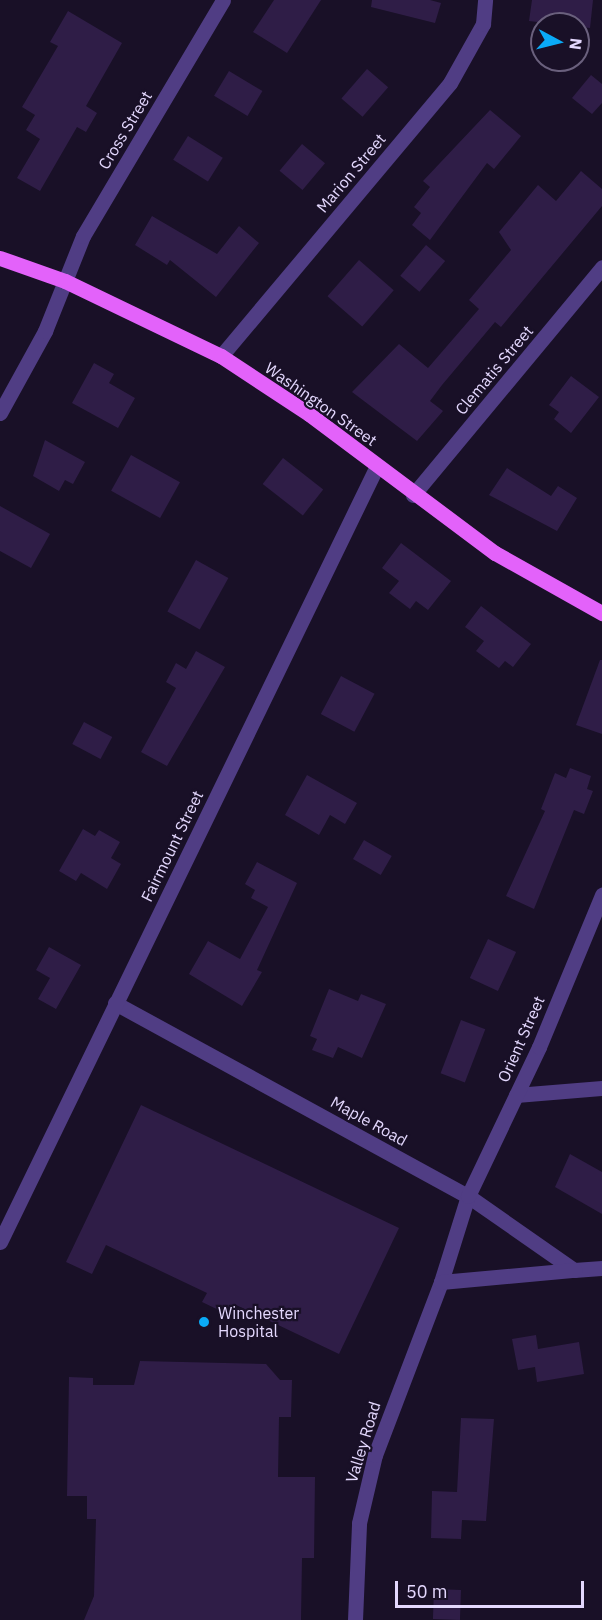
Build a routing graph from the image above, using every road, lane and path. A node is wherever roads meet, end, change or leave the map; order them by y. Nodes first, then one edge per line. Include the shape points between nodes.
1 (223, 0) edge
2 (485, 0) edge
3 (0, 258) edge
4 (602, 267) edge
5 (65, 281) junction
6 (220, 356) junction
7 (0, 413) edge
8 (377, 466) junction
9 (413, 495) junction
10 (602, 613) edge
11 (602, 895) edge
12 (115, 1003) junction
13 (602, 1088) edge
14 (516, 1095) junction
15 (468, 1196) junction
16 (0, 1242) edge
17 (602, 1268) edge
18 (574, 1270) junction
19 (441, 1282) junction
20 (355, 1620) edge

1 - 5 street, Cross Street via 83,236
2 - 6 street, Marion Street via 483,24 450,83
3 - 5 main road, Washington Street
4 - 9 street, Clematis Street
5 - 6 main road, Washington Street
5 - 7 street, Cross Street via 45,332
6 - 8 main road, Washington Street
8 - 9 main road, Washington Street
8 - 12 street, Fairmount Street
9 - 10 main road, Washington Street via 495,554
11 - 14 street, Orient Street
12 - 15 street, Maple Road
12 - 16 street, Fairmount Street
13 - 14 street
14 - 15 street, Orient Street
15 - 18 street, Maple Road
15 - 19 street, Valley Road
17 - 18 street
18 - 19 street
19 - 20 street, Valley Road via 375,1455 359,1522

